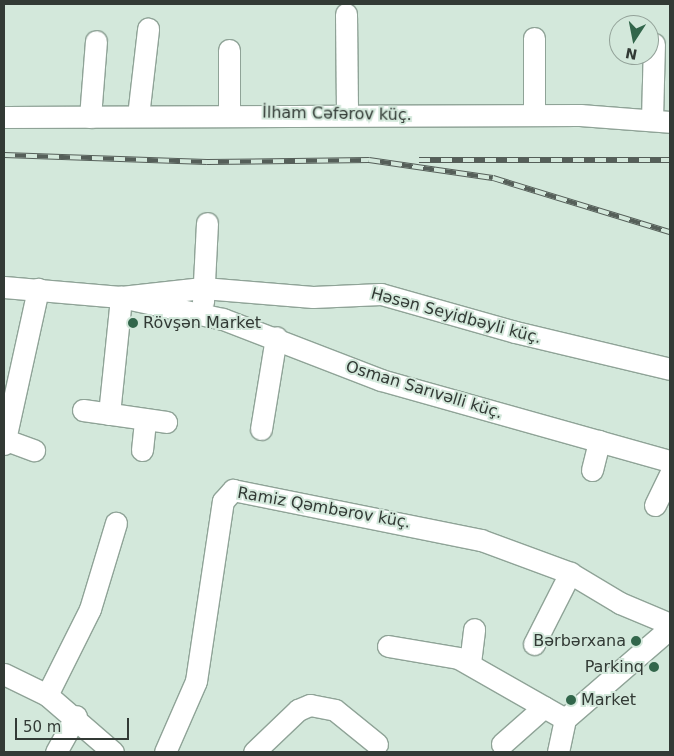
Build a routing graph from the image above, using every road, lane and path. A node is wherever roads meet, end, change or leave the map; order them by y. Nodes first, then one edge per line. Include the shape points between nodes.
1 (346, 14) dead end
2 (148, 29) dead end
3 (534, 38) dead end
4 (96, 40) dead end
5 (229, 50) dead end
6 (656, 65) edge
7 (229, 113) junction
8 (347, 115) junction
9 (534, 115) junction
10 (138, 116) junction
11 (4, 117) edge
12 (90, 117) junction
13 (661, 120) edge
14 (207, 223) dead end
15 (4, 287) edge
16 (203, 288) junction
17 (38, 289) junction
18 (121, 298) junction
19 (203, 314) junction
20 (276, 336) junction
21 (670, 368) edge
22 (83, 410) dead end
23 (109, 414) junction
24 (260, 429) dead end
25 (599, 441) junction
26 (5, 442) edge
27 (34, 450) dead end
28 (142, 450) dead end
29 (670, 461) edge
30 (592, 470) dead end
31 (670, 474) edge
32 (655, 505) dead end
33 (116, 523) dead end
34 (570, 573) junction
35 (670, 624) edge
36 (670, 628) edge
37 (474, 629) dead end
38 (534, 644) dead end
39 (388, 646) dead end
40 (470, 664) junction
41 (4, 674) edge
42 (48, 695) junction
43 (544, 706) junction
44 (76, 716) junction
45 (565, 719) junction
46 (376, 744) dead end
47 (502, 744) dead end
48 (56, 752) edge
49 (112, 752) edge
50 (165, 752) edge
51 (254, 752) edge
52 (558, 752) edge

1 - 8 street
2 - 10 street
3 - 9 street
4 - 12 street
5 - 7 street
6 - 13 street
7 - 8 street, İlham Cəfərov küç.
7 - 10 street, İlham Cəfərov küç.
8 - 9 street, İlham Cəfərov küç.
9 - 13 street, İlham Cəfərov küç.
10 - 12 street, İlham Cəfərov küç.
11 - 12 street, İlham Cəfərov küç.
14 - 16 street
15 - 17 street, Osman Sarıvəlli küç.
16 - 18 street, Həsən Seyidbəyli küç.
16 - 19 street
16 - 21 street, Həsən Seyidbəyli küç. via 313,297 382,294 515,332
17 - 18 street, Osman Sarıvəlli küç.
17 - 26 street
18 - 19 street, Osman Sarıvəlli küç.
18 - 23 street
19 - 20 street, Osman Sarıvəlli küç.
20 - 24 street
20 - 25 street, Osman Sarıvəlli küç. via 381,380
22 - 23 street
23 - 28 street via 156,420
25 - 29 street, Osman Sarıvəlli küç.
25 - 30 street
26 - 27 street
31 - 32 street
33 - 42 street via 90,609
34 - 35 street, Ramiz Qəmbərov küç. via 620,603
34 - 38 street
34 - 50 street, Ramiz Qəmbərov küç. via 440,529 233,490 222,501 196,681
36 - 45 street
37 - 40 street
39 - 40 street via 431,651
40 - 43 street via 505,688
41 - 42 street
42 - 44 street
43 - 45 street
43 - 47 street
44 - 48 street
44 - 49 street
45 - 52 street
46 - 51 street via 335,710 310,705 298,710

